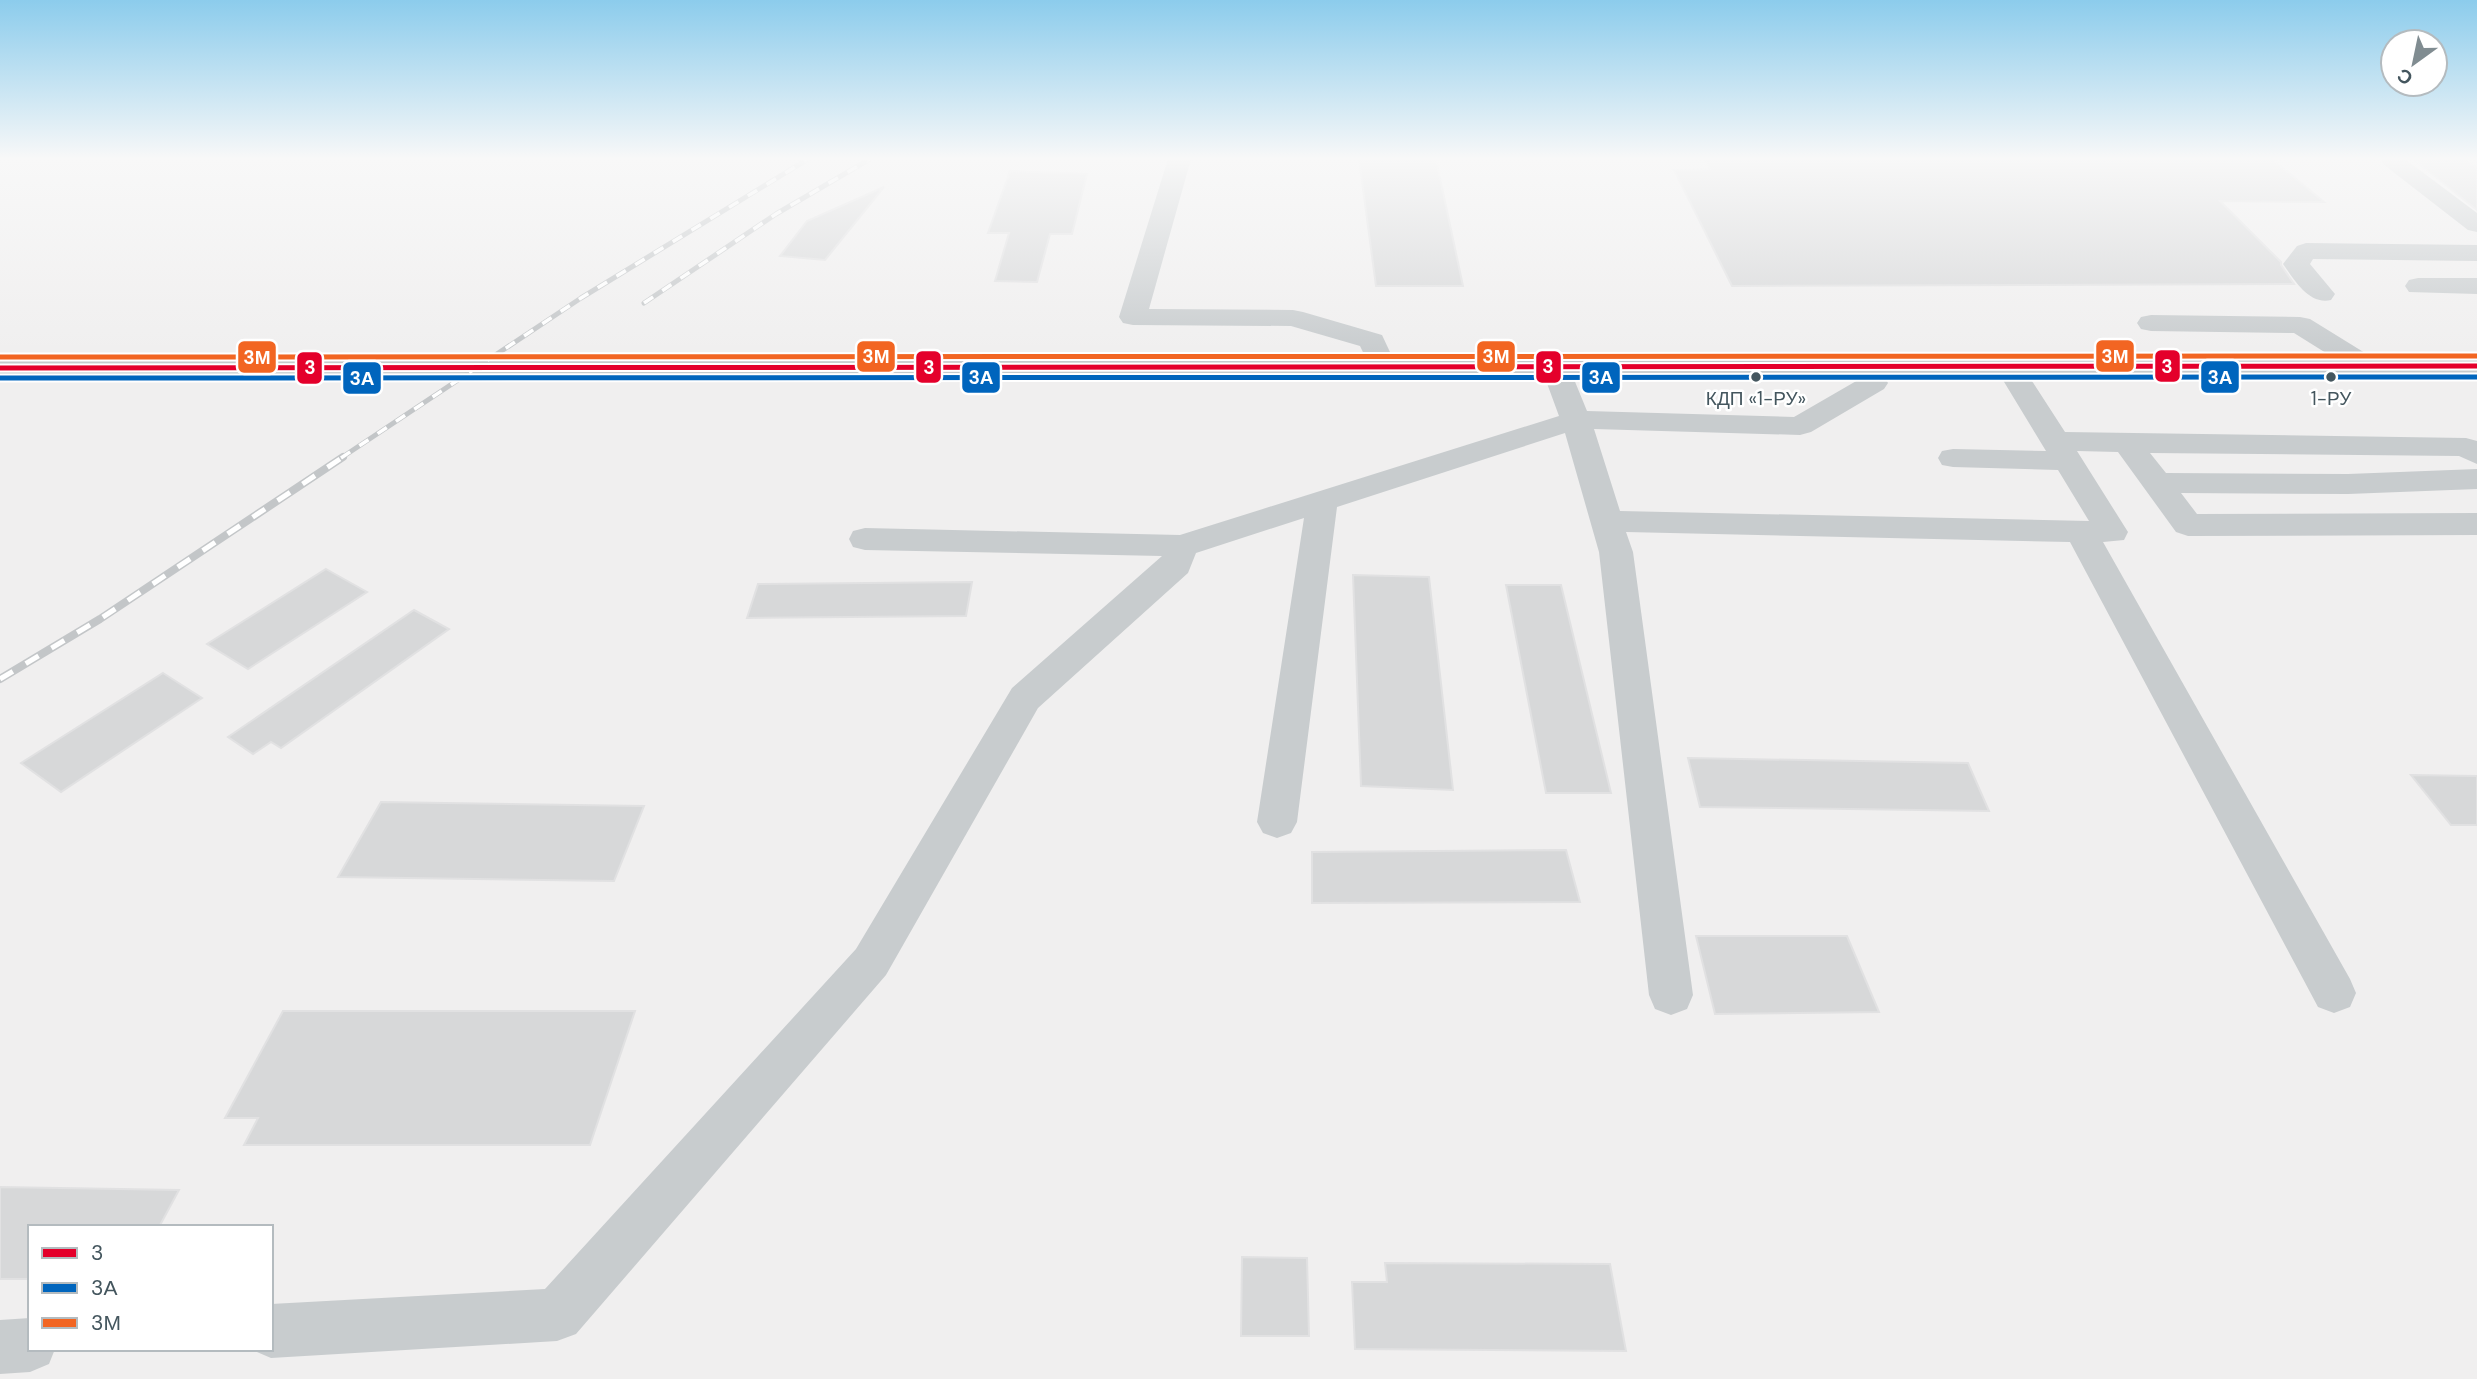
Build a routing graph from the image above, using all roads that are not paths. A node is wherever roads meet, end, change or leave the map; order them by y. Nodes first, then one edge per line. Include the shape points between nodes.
1 (1160, 223) edge
2 (2477, 253) edge
3 (2418, 286) dead end
4 (2477, 286) edge
5 (2322, 294) dead end
6 (2151, 323) dead end
7 (1555, 366) junction
8 (2009, 366) junction
9 (2368, 366) junction
10 (2477, 366) edge
11 (1383, 367) junction
12 (1866, 367) junction
13 (0, 368) edge
14 (1576, 420) junction
15 (2127, 443) junction
16 (2062, 451) junction
17 (2477, 455) edge
18 (1953, 458) dead end
19 (2477, 479) edge
20 (2157, 483) junction
21 (1322, 502) junction
22 (1607, 521) junction
23 (2477, 524) edge
24 (2081, 532) junction
25 (864, 539) dead end
26 (1181, 546) junction
27 (1277, 822) dead end
28 (2334, 993) dead end
29 (1671, 995) dead end
30 (273, 1331) edge
31 (28, 1345) edge
32 (0, 1347) edge

1 - 11 lane via 1133,317 1293,318 1372,341
2 - 5 lane via 2306,251 2297,264
3 - 4 lane
6 - 9 lane via 2300,325
7 - 11 main road
7 - 12 main road
7 - 14 lane
8 - 9 main road
8 - 12 main road
8 - 16 lane
9 - 10 main road
11 - 13 main road
12 - 14 lane via 1874,383 1800,426
14 - 21 lane
14 - 22 lane
15 - 16 lane
15 - 17 lane via 2466,447
15 - 20 lane
16 - 18 lane
16 - 24 lane via 2112,532
19 - 20 lane
20 - 23 lane via 2188,525
21 - 26 lane
21 - 27 lane
22 - 24 lane
22 - 29 lane via 1616,552
24 - 28 lane
25 - 26 lane
26 - 30 lane via 1176,565 1025,698 871,962 557,1315
31 - 32 lane

